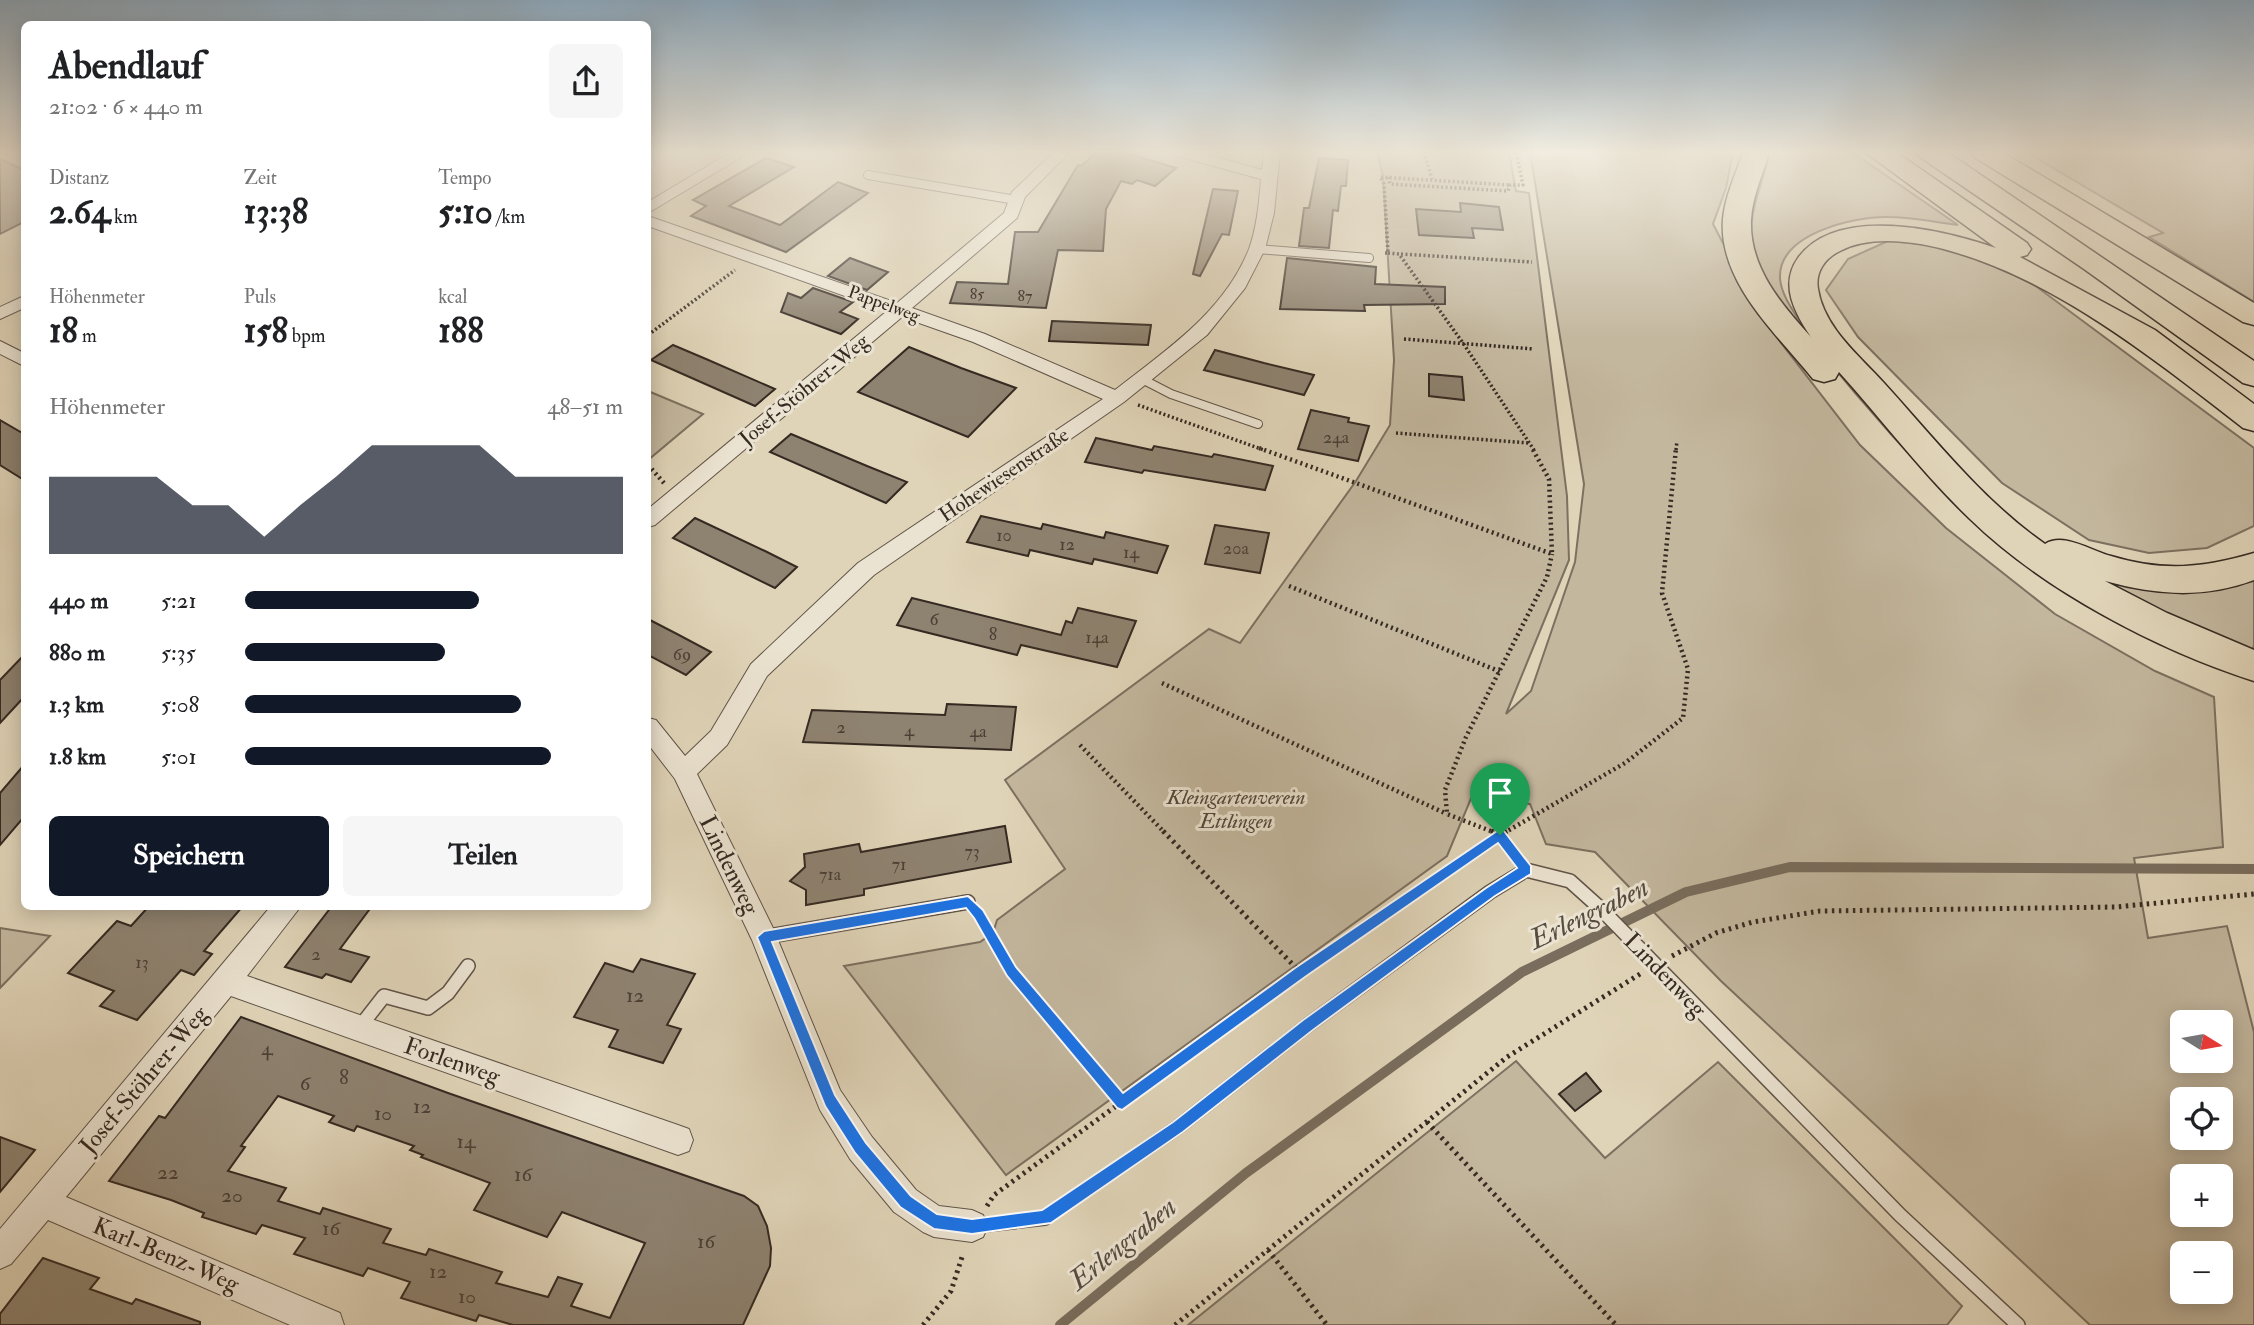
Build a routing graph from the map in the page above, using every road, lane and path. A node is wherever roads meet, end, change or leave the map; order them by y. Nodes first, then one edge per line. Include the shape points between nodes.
1 (1011, 214) edge
2 (1266, 214) edge
3 (1386, 214) edge
4 (1738, 214) edge
5 (1967, 214) edge
6 (2022, 214) edge
7 (2085, 214) edge
8 (651, 222) edge
9 (1257, 249) junction
10 (1388, 253) junction
11 (1399, 254) junction
12 (752, 257) junction
13 (1369, 258) joint
14 (1532, 262) dead end
15 (21, 303) edge
16 (901, 309) junction
17 (0, 314) edge
18 (2254, 316) edge
19 (651, 333) edge
20 (1404, 339) dead end
21 (1463, 344) junction
22 (0, 347) edge
23 (1534, 349) dead end
24 (2164, 351) junction
25 (21, 358) edge
26 (2254, 376) edge
27 (1142, 379) junction
28 (1117, 398) junction
29 (2254, 420) edge
30 (1258, 424) dead end
31 (1396, 433) dead end
32 (1677, 441) dead end
33 (1530, 443) junction
34 (1963, 490) junction
35 (651, 517) edge
36 (1552, 554) junction
37 (2254, 566) edge
38 (1289, 586) dead end
39 (2254, 666) edge
40 (1501, 672) junction
41 (1163, 683) dead end
42 (2254, 694) edge
43 (651, 731) edge
44 (1080, 745) dead end
45 (684, 772) junction
46 (1447, 814) junction
47 (1500, 835) junction
48 (1526, 870) junction
49 (2254, 894) edge
50 (968, 902) joint
51 (285, 910) edge
52 (764, 937) junction
53 (1654, 965) junction
54 (468, 966) dead end
55 (1300, 972) junction
56 (226, 981) junction
57 (359, 1028) junction
58 (1122, 1103) junction
59 (1427, 1122) junction
60 (678, 1140) dead end
61 (43, 1202) junction
62 (972, 1226) junction
63 (1268, 1250) junction
64 (0, 1253) edge
65 (328, 1325) edge
66 (923, 1325) edge
67 (1175, 1325) edge
68 (1327, 1325) edge
69 (1616, 1325) edge
70 (2018, 1325) edge

1 - 16 street, Josef-Stöhrer-Weg
2 - 9 street, Hohewiesenstraße
3 - 10 path
4 - 42 highway via 1740,248 1754,284 1834,386 1928,491 2003,561 2115,632
5 - 24 highway
6 - 26 highway
7 - 18 highway
8 - 12 street, Pappelweg
9 - 13 lane
9 - 27 street, Hohewiesenstraße via 1237,288 1201,331
10 - 11 path
10 - 13 path via 1374,253
11 - 14 path
11 - 21 path
12 - 16 street, Pappelweg
12 - 19 path
15 - 17 street
16 - 28 street, Pappelweg
16 - 35 street, Josef-Stöhrer-Weg
20 - 21 path
21 - 23 path
21 - 33 path
22 - 25 street
24 - 29 highway
24 - 34 highway via 2019,265 1960,243 1929,236 1876,234 1850,238 1812,257 1803,274 1803,292 1826,336
27 - 28 street, Hohewiesenstraße
27 - 30 lane
28 - 36 path
28 - 45 street, Hohewiesenstraße via 866,569 759,670 719,738
31 - 33 path
32 - 47 path via 1662,593 1688,669 1683,718 1625,763
33 - 36 path via 1549,479
34 - 37 highway via 2037,541 2110,570 2184,581 2226,577
34 - 39 highway via 1999,526 2068,577 2152,622
36 - 40 path via 1547,577
38 - 40 path
40 - 46 path via 1466,737 1445,790
41 - 46 path
43 - 45 street, Lindenweg
44 - 55 path
45 - 52 street, Lindenweg
46 - 47 path
47 - 48 path
47 - 55 path
48 - 53 lane, Lindenweg via 1570,881
48 - 62 lane, Lindenweg via 1308,1025 1178,1127 1045,1218
49 - 53 path via 2115,908 1821,911 1716,933
50 - 52 lane
50 - 58 path via 1012,972
51 - 56 street, Josef-Stöhrer-Weg
52 - 62 street, Lindenweg via 830,1100 861,1148 905,1201 934,1221
53 - 59 path via 1507,1057
53 - 70 lane, Lindenweg via 1900,1215
54 - 57 lane via 449,993 428,1008 384,996
55 - 58 path
56 - 57 street, Forlenweg
56 - 61 street, Josef-Stöhrer-Weg
57 - 60 street, Forlenweg
58 - 62 path via 994,1195
59 - 63 path
59 - 69 path
61 - 64 street, Josef-Stöhrer-Weg
61 - 65 street, Karl-Benz-Weg
62 - 66 path via 951,1291
63 - 67 path
63 - 68 path

